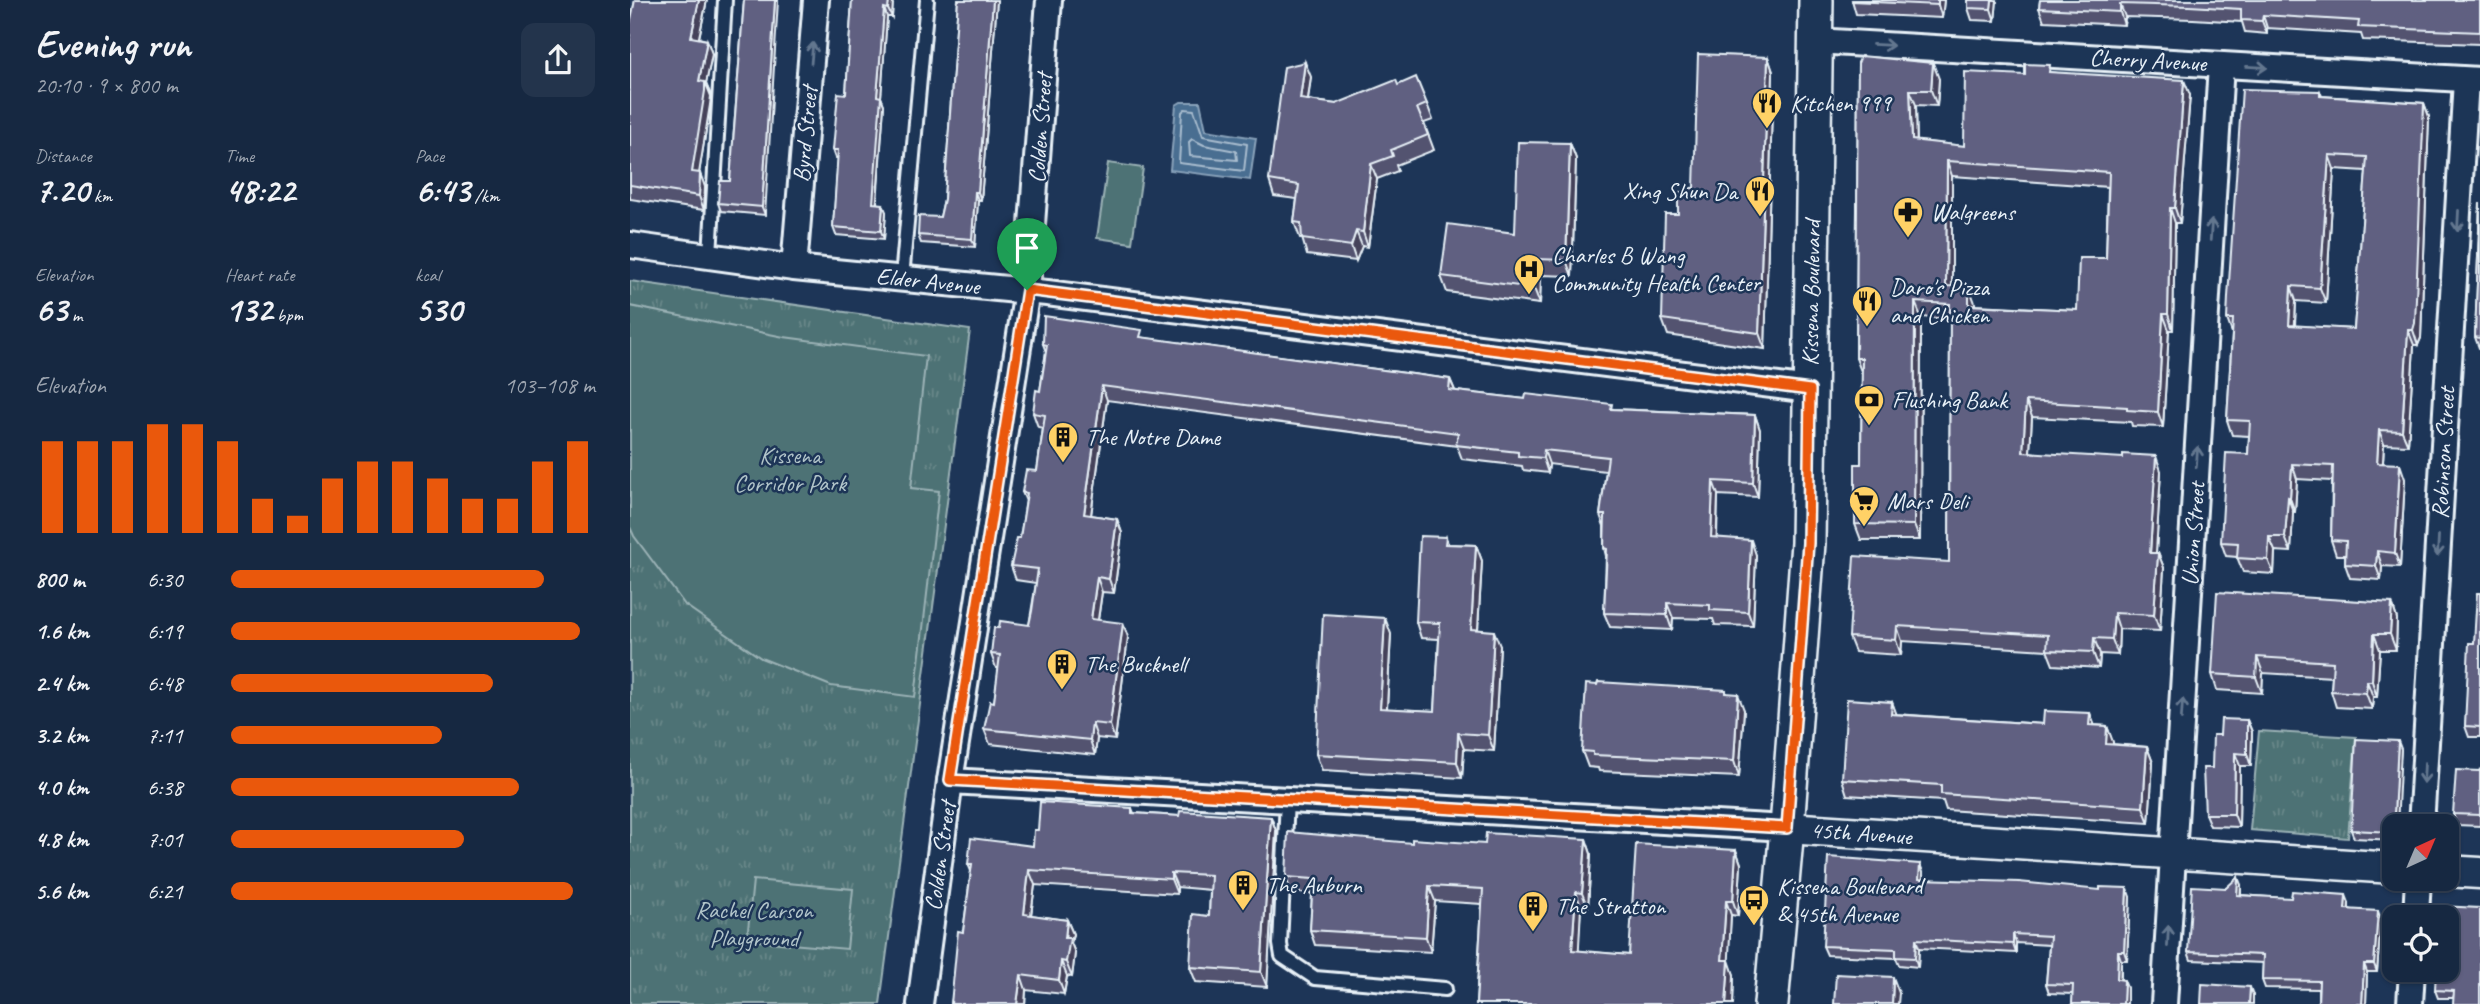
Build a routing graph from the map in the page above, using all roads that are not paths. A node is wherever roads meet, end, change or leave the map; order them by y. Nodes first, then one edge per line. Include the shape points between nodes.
1 (725, 0) edge
2 (816, 0) edge
3 (927, 0) edge
4 (1049, 0) edge
5 (1816, 0) edge
6 (1815, 41) junction
7 (2221, 65) junction
8 (2473, 80) edge
9 (630, 244) edge
10 (710, 255) junction
11 (794, 268) junction
12 (902, 278) junction
13 (1027, 290) junction
14 (1810, 390) junction
15 (950, 780) junction
16 (1287, 800) junction
17 (2422, 814) edge
18 (1787, 828) junction
19 (2173, 855) junction
20 (2382, 867) edge
21 (2459, 872) edge
22 (2480, 873) edge
23 (2411, 982) edge
24 (1445, 989) dead end
25 (920, 1004) edge
26 (1771, 1004) edge
27 (2164, 1004) edge
28 (2410, 1004) edge

1 - 10 lane
11 -> 2 street, Byrd Street
3 - 12 lane
4 - 13 street, Colden Street
5 - 6 main road, Kissena Boulevard
6 -> 7 street, Cherry Avenue
6 - 14 main road, Kissena Boulevard
7 -> 8 street, Cherry Avenue
19 -> 7 street, Union Street
8 -> 17 street, Robinson Street
9 - 10 street, Elder Avenue
10 - 11 street, Elder Avenue
11 - 12 street, Elder Avenue
12 - 13 street, Elder Avenue
13 - 14 street, Elder Avenue
13 - 15 street, Colden Street
14 - 18 main road, Kissena Boulevard via 1808,543
15 - 16 street, 45th Avenue
15 - 25 street, Colden Street
16 - 18 street, 45th Avenue
16 - 24 lane via 1282,956 1314,978
18 - 19 street, 45th Avenue
18 - 26 main road, Kissena Boulevard
19 - 20 street, 45th Avenue
27 -> 19 street, Union Street
21 - 22 street
23 - 28 street

